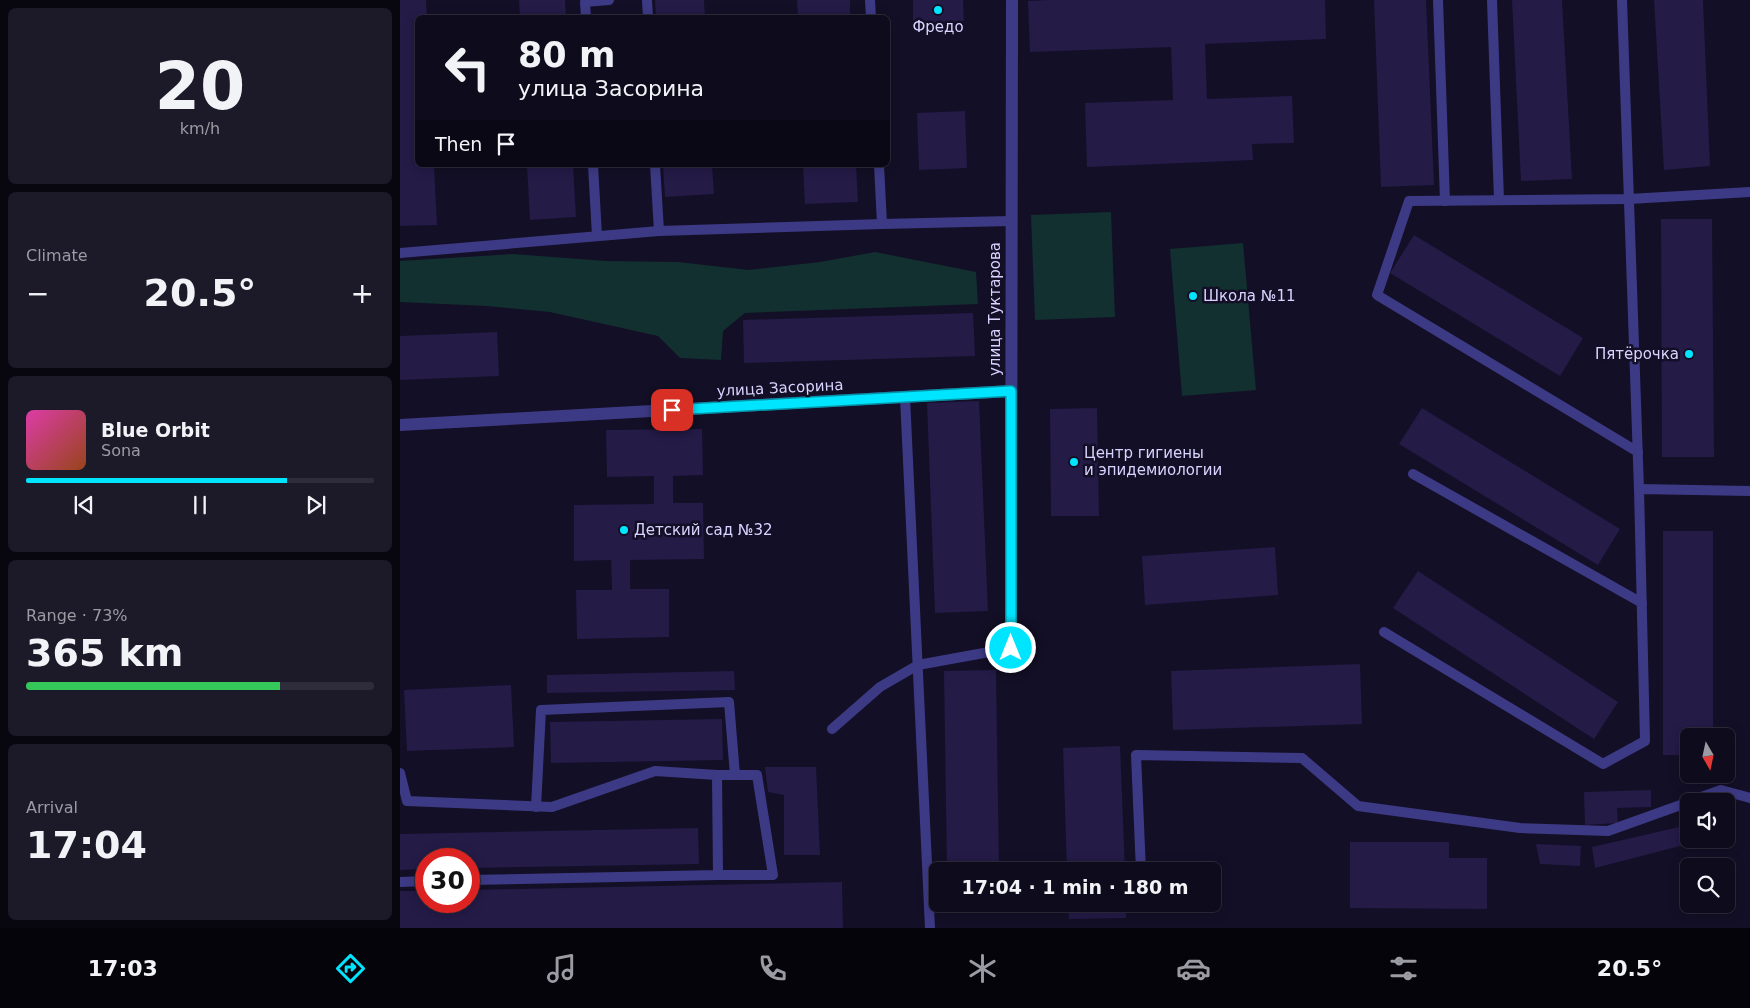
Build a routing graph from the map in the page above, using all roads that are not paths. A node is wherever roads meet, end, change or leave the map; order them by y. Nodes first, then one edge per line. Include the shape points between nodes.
1 (609, 0) edge
2 (647, 0) edge
3 (870, 0) edge
4 (1012, 0) edge
5 (1438, 0) edge
6 (1492, 0) edge
7 (1622, 0) edge
8 (586, 15) edge
9 (648, 15) edge
10 (871, 15) edge
11 (593, 167) edge
12 (656, 167) edge
13 (879, 167) edge
14 (1750, 192) edge
15 (1499, 200) junction
16 (1629, 200) junction
17 (1445, 201) junction
18 (1011, 221) junction
19 (882, 224) junction
20 (659, 231) junction
21 (597, 236) junction
22 (400, 253) edge
23 (1011, 391) junction
24 (905, 397) junction
25 (400, 425) edge
26 (1638, 452) junction
27 (1413, 474) dead end
28 (1639, 489) junction
29 (1750, 491) edge
30 (1642, 603) junction
31 (1384, 632) dead end
32 (1011, 648) joint
33 (918, 665) junction
34 (832, 729) dead end
35 (400, 773) edge
36 (717, 775) junction
37 (735, 775) junction
38 (1713, 793) edge
39 (1732, 793) edge
40 (1735, 794) edge
41 (1750, 798) edge
42 (1680, 805) edge
43 (536, 807) junction
44 (1141, 862) edge
45 (718, 875) junction
46 (480, 880) edge
47 (415, 881) edge
48 (400, 882) edge
49 (930, 928) edge

1 - 8 lane via 585,2
2 - 9 lane
3 - 10 lane
4 - 18 street, улица Туктарова
5 - 17 lane
6 - 15 lane
7 - 16 lane
11 - 21 lane
12 - 20 lane
13 - 19 lane
14 - 16 lane
15 - 16 lane
15 - 17 lane
16 - 26 lane
17 - 26 lane via 1409,201 1377,295
18 - 19 lane
18 - 23 street, улица Туктарова
19 - 20 lane
20 - 21 lane
21 - 22 lane
23 - 24 street, улица Засорина
23 - 32 street, улица Туктарова
24 - 25 street, улица Засорина
24 - 33 lane
26 - 28 lane
27 - 30 lane
28 - 29 lane
28 - 30 lane
30 - 31 lane via 1645,741 1604,764
32 - 33 lane
33 - 34 lane via 880,687
33 - 49 lane
35 - 43 lane via 407,802
36 - 37 lane
36 - 43 lane via 655,771 552,807
36 - 45 lane
37 - 43 lane via 729,702 541,710
37 - 45 lane via 757,775 773,876
38 - 39 lane via 1721,790
40 - 41 lane
42 - 44 lane via 1608,831 1520,828 1358,806 1302,758 1136,755
45 - 46 lane
47 - 48 lane

